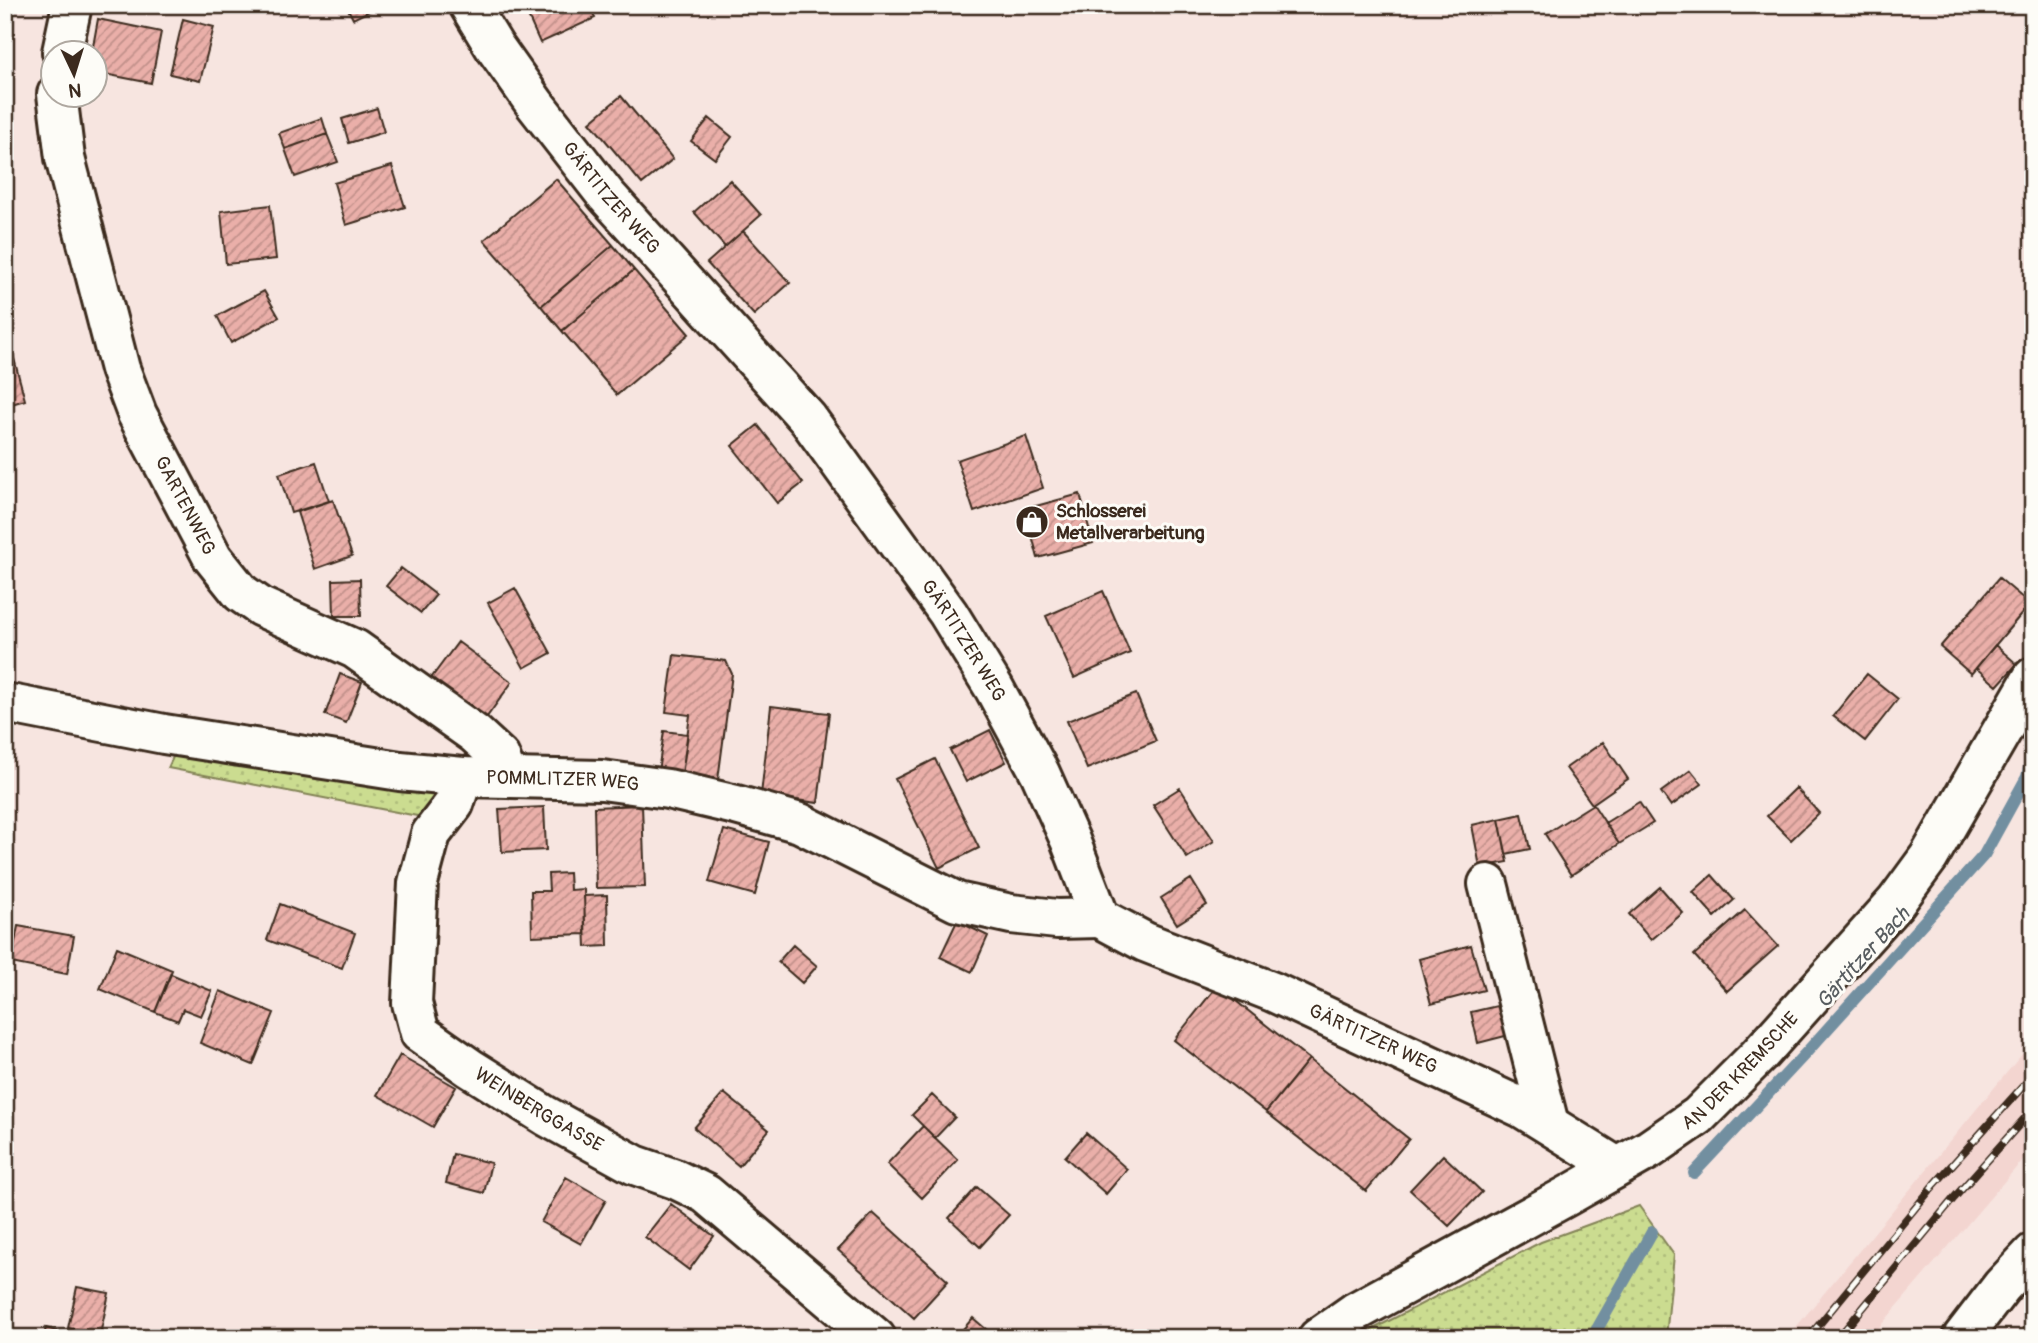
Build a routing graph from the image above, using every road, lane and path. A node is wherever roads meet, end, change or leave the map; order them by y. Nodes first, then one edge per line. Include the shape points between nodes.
1 (72, 5) edge
2 (469, 5) edge
3 (65, 38) edge
4 (59, 108) edge
5 (2033, 677) edge
6 (5, 703) edge
7 (463, 777) junction
8 (507, 777) junction
9 (1488, 884) dead end
10 (1100, 918) junction
11 (1549, 1124) junction
12 (1617, 1167) junction
13 (2033, 1253) edge
14 (876, 1338) edge
15 (1318, 1338) edge
16 (1962, 1338) edge

1 - 3 street
2 - 10 street, GÄRTITZER WEG via 528,94 606,195 808,419 948,613 1040,773
4 - 8 street, GARTENWEG via 65,158 120,369 137,414 213,558 241,593 261,607 355,649 475,734 500,757
5 - 12 street, AN DER KREMSCHE via 1929,857 1896,902 1698,1116
6 - 7 street, POMMLITZER WEG via 163,734
7 - 8 street, POMMLITZER WEG
7 - 14 street, WEINBERGGASSE via 454,804 431,834 418,883 412,1003 420,1033 546,1116 635,1165 706,1194
8 - 10 street, POMMLITZER WEG via 602,780 736,805 800,822 957,902 1011,914
9 - 11 street
10 - 11 street, GÄRTITZER WEG via 1145,942 1374,1038
11 - 12 street, GÄRTITZER WEG
12 - 15 street, AN DER KREMSCHE via 1355,1312
13 - 16 street

